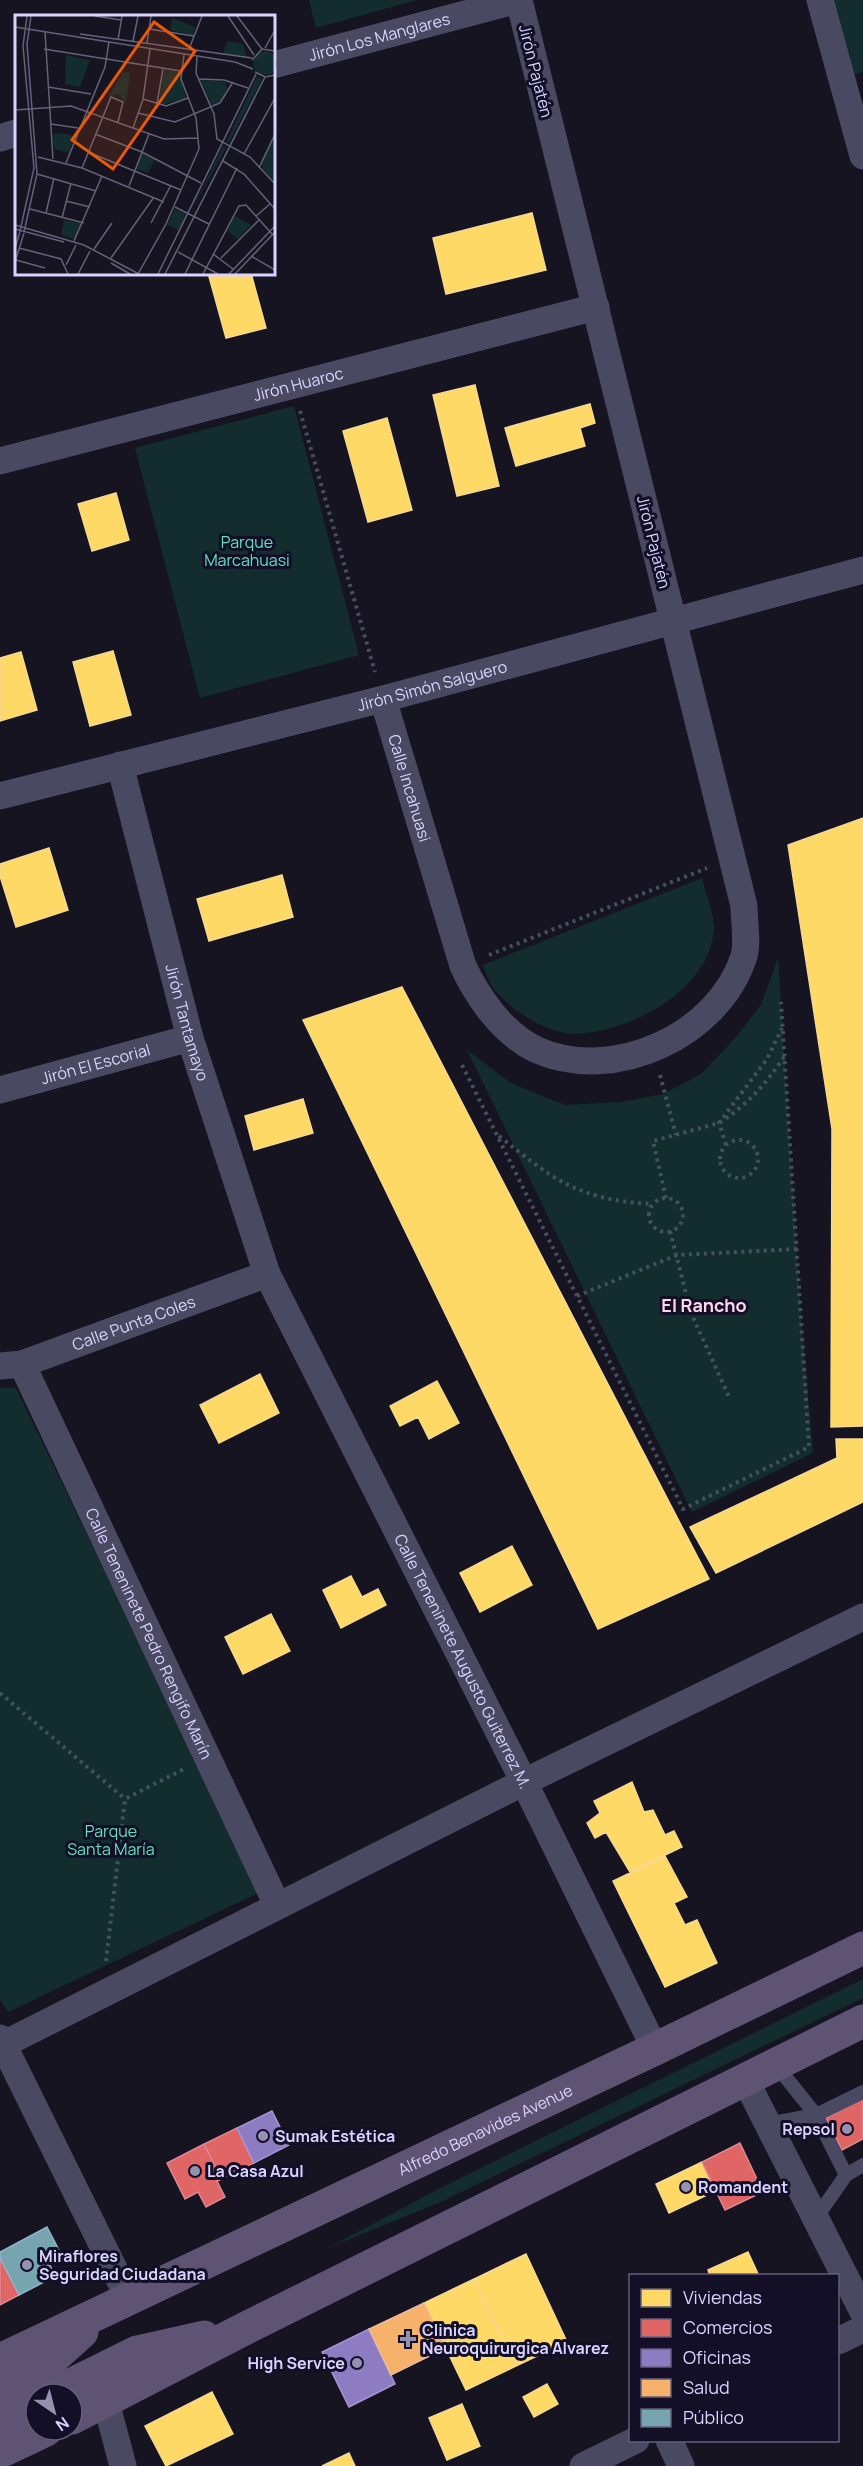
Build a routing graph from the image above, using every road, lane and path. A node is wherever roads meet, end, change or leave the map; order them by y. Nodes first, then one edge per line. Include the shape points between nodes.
1 (518, 0) edge
2 (820, 0) edge
3 (274, 65) edge
4 (15, 133) edge
5 (0, 138) edge
6 (863, 156) edge
7 (596, 307) junction
8 (292, 385) junction
9 (0, 461) edge
10 (863, 570) edge
11 (674, 622) junction
12 (383, 699) junction
13 (120, 765) junction
14 (0, 796) edge
15 (733, 858) junction
16 (463, 966) junction
17 (781, 1002) dead end
18 (782, 1027) junction
19 (190, 1038) junction
20 (653, 1049) junction
21 (784, 1057) junction
22 (462, 1065) dead end
23 (0, 1090) edge
24 (719, 1123) junction
25 (496, 1133) junction
26 (676, 1135) junction
27 (726, 1145) junction
28 (666, 1198) junction
29 (653, 1204) junction
30 (670, 1231) junction
31 (797, 1249) junction
32 (677, 1255) junction
33 (267, 1274) junction
34 (578, 1296) junction
35 (11, 1365) edge
36 (730, 1399) dead end
37 (863, 1617) edge
38 (0, 1693) edge
39 (206, 1758) junction
40 (524, 1782) junction
41 (125, 1799) junction
42 (277, 1905) junction
43 (863, 1948) edge
44 (102, 1994) junction
45 (863, 2021) edge
46 (2, 2041) edge
47 (656, 2049) junction
48 (775, 2064) junction
49 (745, 2079) junction
50 (863, 2092) edge
51 (816, 2115) junction
52 (768, 2124) junction
53 (863, 2165) edge
54 (846, 2175) junction
55 (816, 2218) junction
56 (117, 2305) junction
57 (863, 2312) edge
58 (246, 2328) junction
59 (863, 2329) edge
60 (839, 2340) edge
61 (0, 2360) edge
62 (76, 2382) edge
63 (0, 2389) edge
64 (106, 2402) junction
65 (24, 2408) edge
66 (84, 2412) edge
67 (0, 2420) edge
68 (24, 2441) edge
69 (632, 2442) edge
70 (670, 2442) edge
71 (0, 2452) edge
72 (123, 2466) edge
73 (583, 2466) edge
74 (681, 2466) edge

1 - 3 street, Jirón Los Manglares
1 - 7 street, Jirón Pajatén
2 - 6 street
4 - 5 street
7 - 8 street, Jirón Huaroc
7 - 11 street, Jirón Pajatén
8 - 9 street, Jirón Huaroc
8 - 12 path
10 - 11 street, Jirón Simón Salguero
11 - 12 street, Jirón Simón Salguero
11 - 15 street, Jirón Pajatén
12 - 13 street, Jirón Simón Salguero
12 - 16 street, Calle Incahuasi
13 - 14 street, Jirón Simón Salguero
13 - 19 street, Jirón Tantamayo
15 - 16 path
15 - 20 street, Jirón Pajatén via 744,906 745,955 726,993 693,1027
16 - 20 street, Calle Incahuasi via 477,994 511,1032 537,1050 574,1060 614,1060
17 - 18 path
18 - 21 path
18 - 24 path via 767,1059
19 - 23 street, Jirón El Escorial
19 - 33 street, Jirón Tantamayo
20 - 26 path
21 - 24 path via 762,1089
21 - 31 path
22 - 25 path
24 - 26 path
24 - 27 path
25 - 29 path via 545,1173 583,1193 615,1202
25 - 34 path
26 - 28 path via 653,1141
27 - 27 path via 720,1155 725,1172 735,1178 752,1173 759,1161 751,1143 738,1139
28 - 29 path
28 - 30 path via 678,1203 683,1212 681,1223
29 - 30 path via 649,1214 652,1225
30 - 32 path
31 - 32 path
31 - 34 path via 809,1447 683,1509
32 - 34 path
32 - 36 path via 691,1313
33 - 35 street, Calle Punta Coles
33 - 40 street, Calle Teneninete Augusto Guiterrez M.
35 - 39 street, Calle Teneninete Pedro Rengifo Marín
37 - 40 street
38 - 41 path
39 - 41 path
39 - 42 street, Calle Teneninete Pedro Rengifo Marín
40 - 42 street
40 - 47 street, Calle Teneninete Augusto Guiterrez M.
41 - 44 path
42 - 44 street
43 - 47 main road, Alfredo Benavides Avenue
44 - 46 street
45 - 48 main road
46 - 56 street
47 - 56 main road, Alfredo Benavides Avenue
48 - 49 main road
48 - 51 lane
49 - 52 street
49 - 58 main road
50 - 51 lane
51 - 52 lane
51 - 54 lane
52 - 55 street
53 - 54 lane
54 - 55 lane
55 - 57 street
56 - 61 main road, Alfredo Benavides Avenue
56 - 63 main road, Alfredo Benavides Avenue via 42,2368
58 - 62 main road via 136,2352
58 - 64 main road
59 - 60 street
64 - 66 main road
64 - 72 street
65 - 67 main road
68 - 71 main road
69 - 73 street
70 - 74 street

